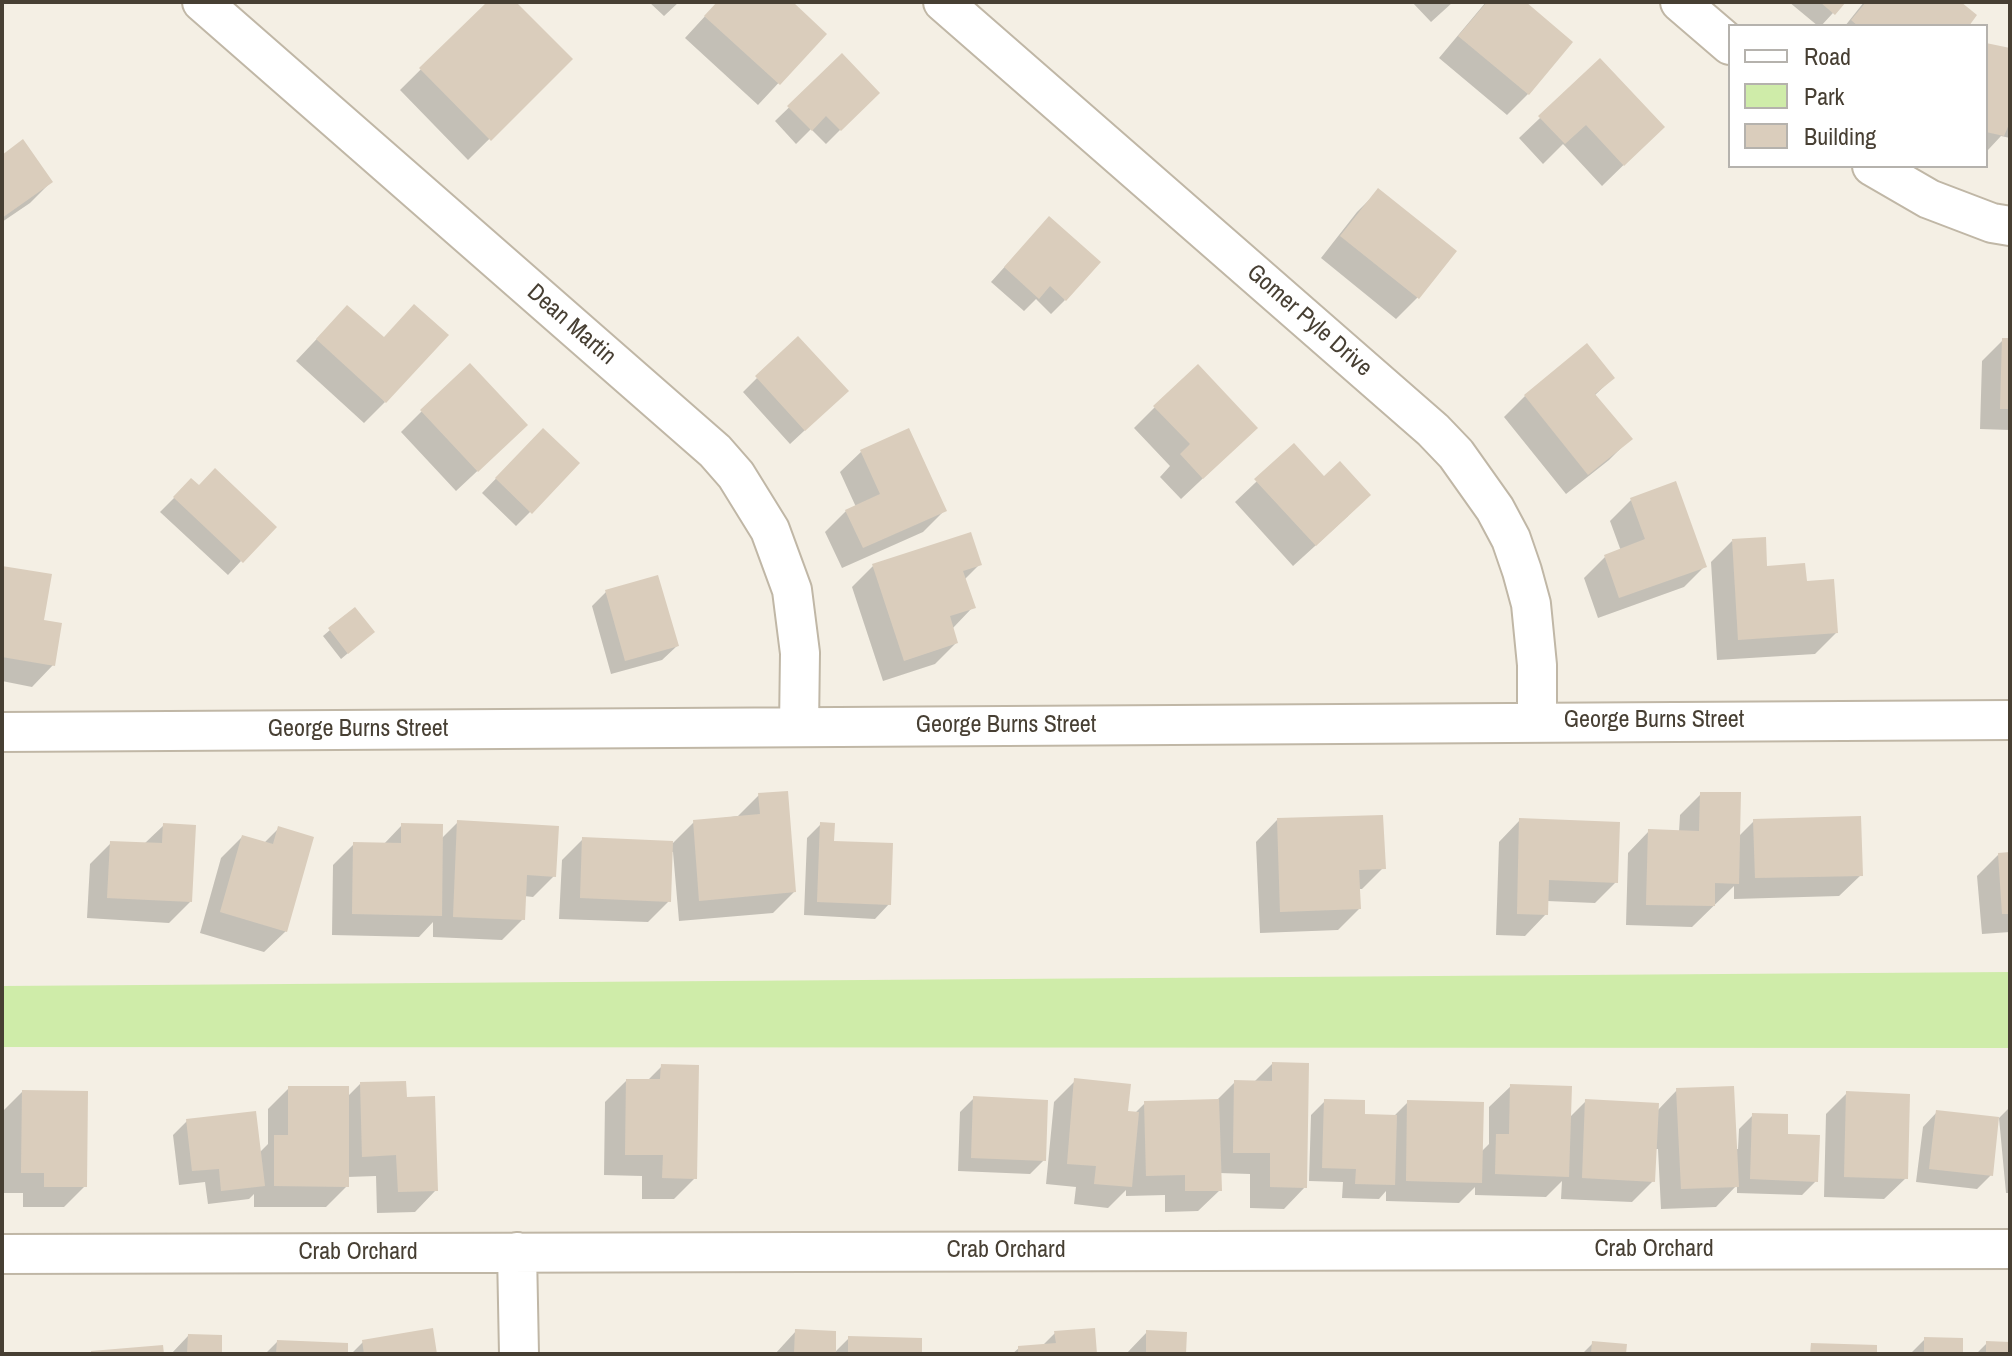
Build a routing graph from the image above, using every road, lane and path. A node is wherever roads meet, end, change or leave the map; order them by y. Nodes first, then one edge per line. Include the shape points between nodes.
1 (202, 2) edge
2 (943, 2) edge
3 (1680, 2) edge
4 (1728, 43) edge
5 (1875, 168) edge
6 (2010, 226) edge
7 (2010, 720) edge
8 (1537, 721) junction
9 (799, 727) junction
10 (2, 732) edge
11 (2010, 1249) edge
12 (517, 1252) junction
13 (2, 1254) edge
14 (519, 1354) edge

1 - 9 street, Dean Martin via 715,451 736,475 770,530 792,590 800,653
2 - 8 street, Gomer Pyle Drive via 1456,454 1495,509 1522,571 1531,604
3 - 4 street
5 - 6 street via 1929,199
7 - 8 street, George Burns Street
8 - 9 street, George Burns Street
9 - 10 street, George Burns Street
11 - 12 street, Crab Orchard
12 - 13 street, Crab Orchard
12 - 14 street

